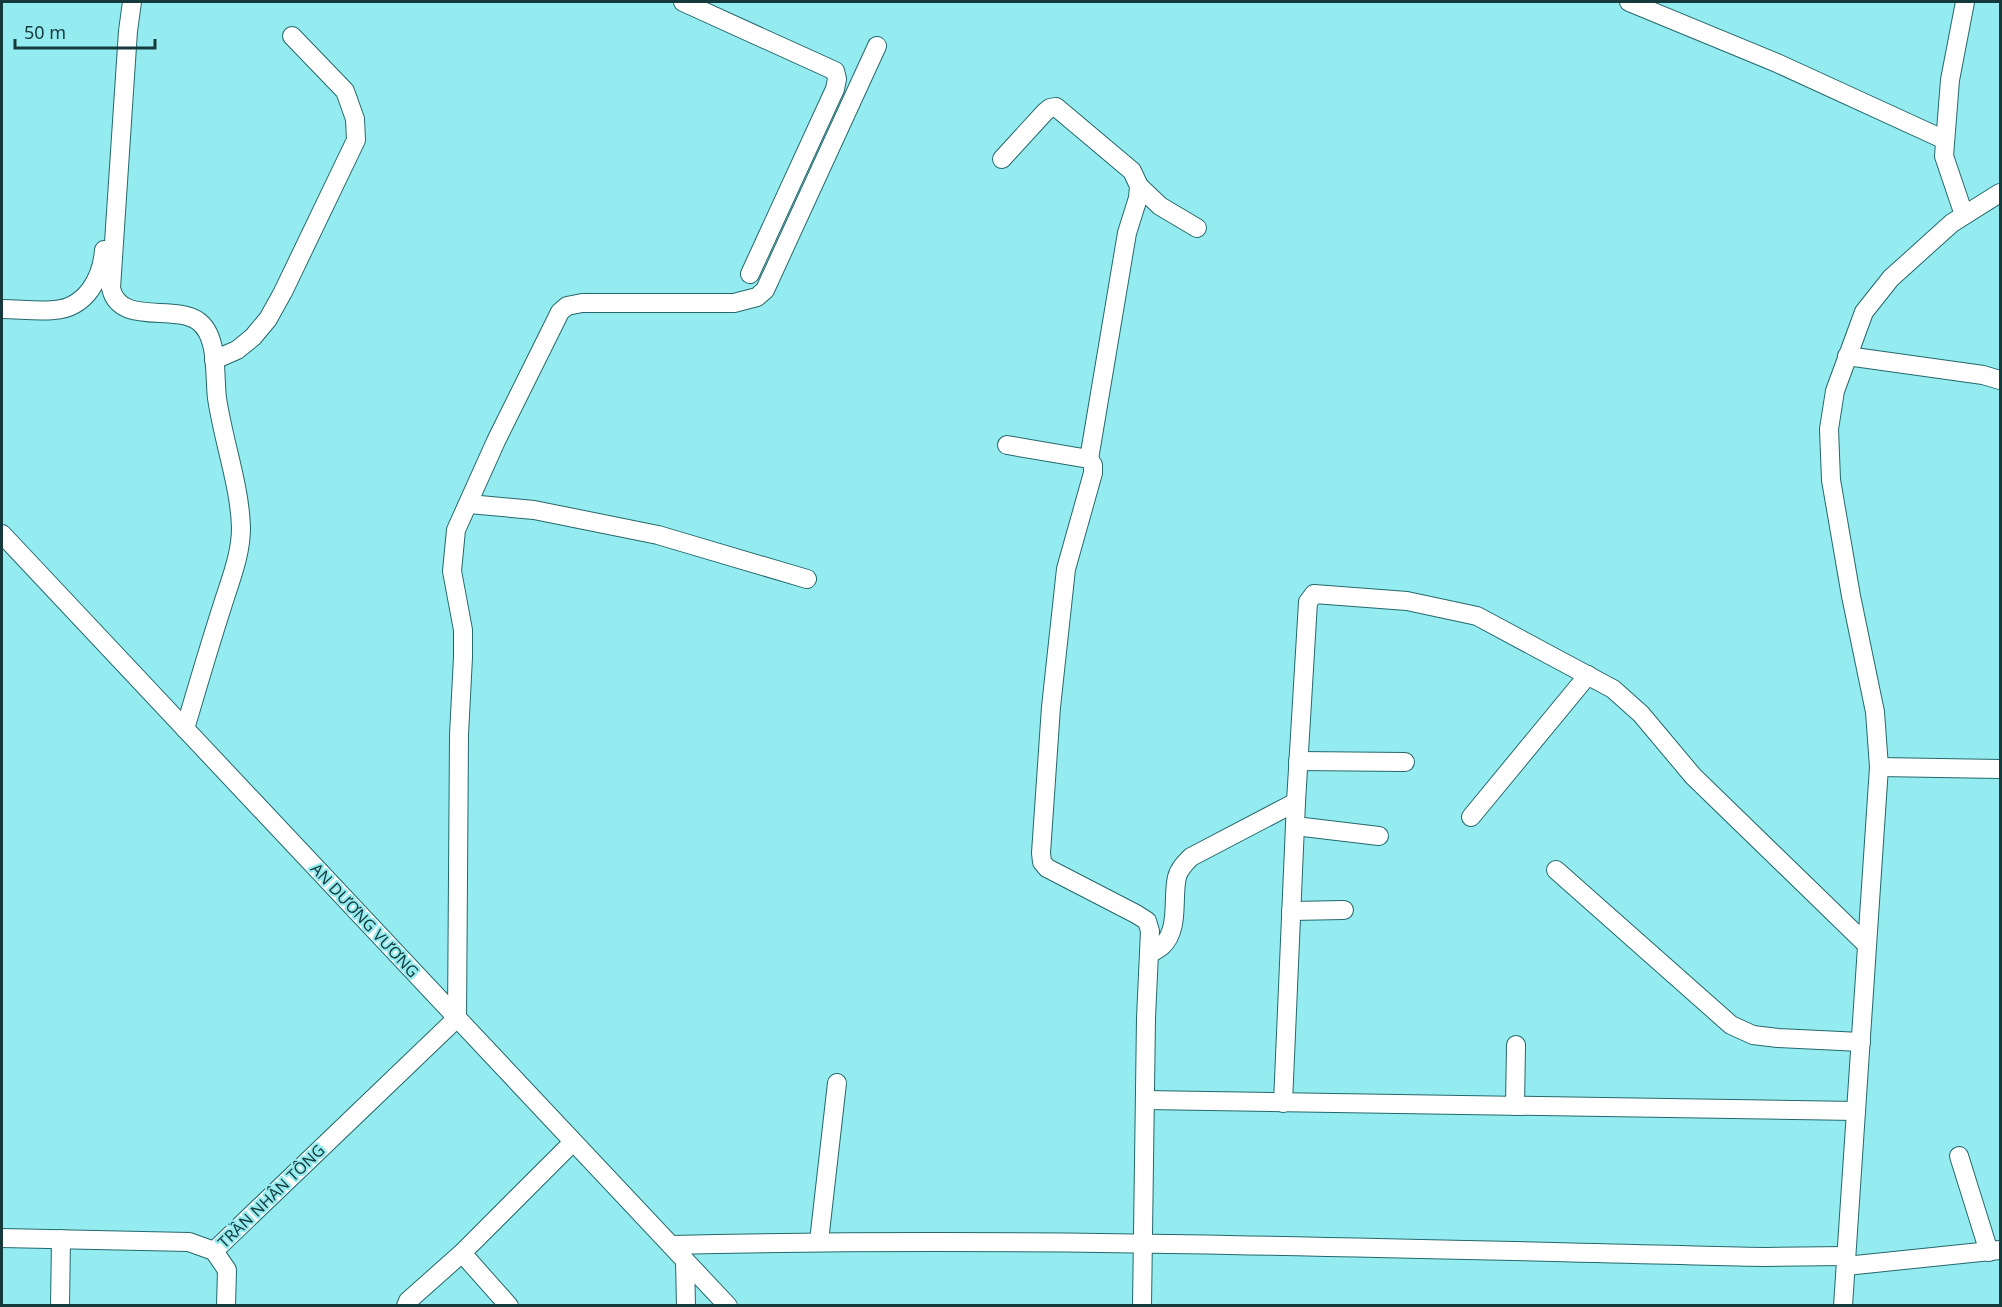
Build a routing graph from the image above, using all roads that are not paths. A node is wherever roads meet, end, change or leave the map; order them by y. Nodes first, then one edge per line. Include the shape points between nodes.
1 (122, 2) edge
2 (132, 2) edge
3 (683, 2) edge
4 (1629, 2) edge
5 (1965, 2) edge
6 (292, 36) dead end
7 (877, 46) dead end
8 (1945, 140) junction
9 (1002, 159) dead end
10 (1140, 186) junction
11 (2001, 193) edge
12 (1964, 215) junction
13 (1197, 228) dead end
14 (750, 274) dead end
15 (2, 309) edge
16 (1848, 356) junction
17 (214, 360) junction
18 (2001, 380) edge
19 (1007, 445) dead end
20 (1089, 459) junction
21 (469, 504) junction
22 (2, 534) edge
23 (807, 579) dead end
24 (1588, 675) junction
25 (185, 729) junction
26 (1298, 761) junction
27 (1405, 762) dead end
28 (1879, 767) junction
29 (2001, 769) edge
30 (1296, 802) junction
31 (1471, 817) dead end
32 (1295, 826) junction
33 (1379, 836) dead end
34 (1556, 870) dead end
35 (1344, 910) dead end
36 (1291, 911) junction
37 (1867, 945) junction
38 (1149, 954) junction
39 (457, 1018) junction
40 (1861, 1042) junction
41 (1516, 1045) dead end
42 (837, 1083) dead end
43 (1145, 1100) junction
44 (1282, 1103) junction
45 (1515, 1106) junction
46 (1856, 1111) junction
47 (573, 1142) junction
48 (1959, 1156) dead end
49 (2, 1238) edge
50 (61, 1239) junction
51 (819, 1241) junction
52 (1142, 1244) junction
53 (671, 1245) junction
54 (213, 1251) junction
55 (1995, 1251) edge
56 (462, 1253) junction
57 (685, 1260) junction
58 (1846, 1261) junction
59 (60, 1305) edge
60 (226, 1305) edge
61 (406, 1305) edge
62 (509, 1305) edge
63 (686, 1305) edge
64 (728, 1305) edge
65 (1142, 1305) edge
66 (1843, 1305) edge

1 - 15 street via 103,258 98,281 77,303 56,310
2 - 17 street via 113,297 122,307 198,321 208,334
3 - 14 street via 836,71 835,89
4 - 8 street via 1777,63
5 - 8 street via 1950,80
6 - 17 street via 345,91 355,119 356,140 268,319 237,350
7 - 21 street via 765,290 757,297 734,303 567,306 554,323
8 - 12 street via 1944,156
9 - 10 street via 1045,112 1056,107 1132,171
10 - 13 street via 1160,206
10 - 20 street via 1127,234
11 - 12 street
12 - 16 street via 1891,278 1864,312
16 - 18 street
16 - 28 street via 1835,391 1829,429 1831,480 1875,712
17 - 25 street via 218,404 240,509 239,549
19 - 20 street
20 - 38 street via 1093,473 1066,568 1051,707 1042,862 1147,921
21 - 23 street via 534,510 658,535
21 - 39 street via 456,530 452,553 463,639
22 - 25 street, AN DƯƠNG VƯƠNG
24 - 26 street via 1477,616 1407,601 1314,594 1308,602
24 - 31 street
24 - 37 street via 1613,689 1641,714 1693,776
25 - 39 street, AN DƯƠNG VƯƠNG
26 - 27 street
26 - 30 street
28 - 29 street
28 - 37 street
30 - 32 street
30 - 38 street via 1191,857 1177,875 1168,938
32 - 33 street
32 - 36 street
34 - 40 street via 1731,1025 1753,1035
35 - 36 street
36 - 44 street
37 - 40 street
38 - 43 street
39 - 47 street, AN DƯƠNG VƯƠNG
39 - 54 street, TRẦN NHÂN TÔNG
40 - 46 street
41 - 45 street
42 - 51 street
43 - 44 street
43 - 52 street
44 - 45 street
45 - 46 street
46 - 58 street
47 - 53 street, AN DƯƠNG VƯƠNG
47 - 56 street
48 - 55 street
49 - 50 street, TRẦN NHÂN TÔNG
50 - 54 street, TRẦN NHÂN TÔNG via 189,1242
50 - 59 street
51 - 52 street
51 - 53 street
52 - 58 street
52 - 65 street
53 - 57 street, AN DƯƠNG VƯƠNG
54 - 60 street via 226,1270
55 - 58 street
56 - 61 street
56 - 62 street
57 - 63 street
57 - 64 street, AN DƯƠNG VƯƠNG
58 - 66 street

